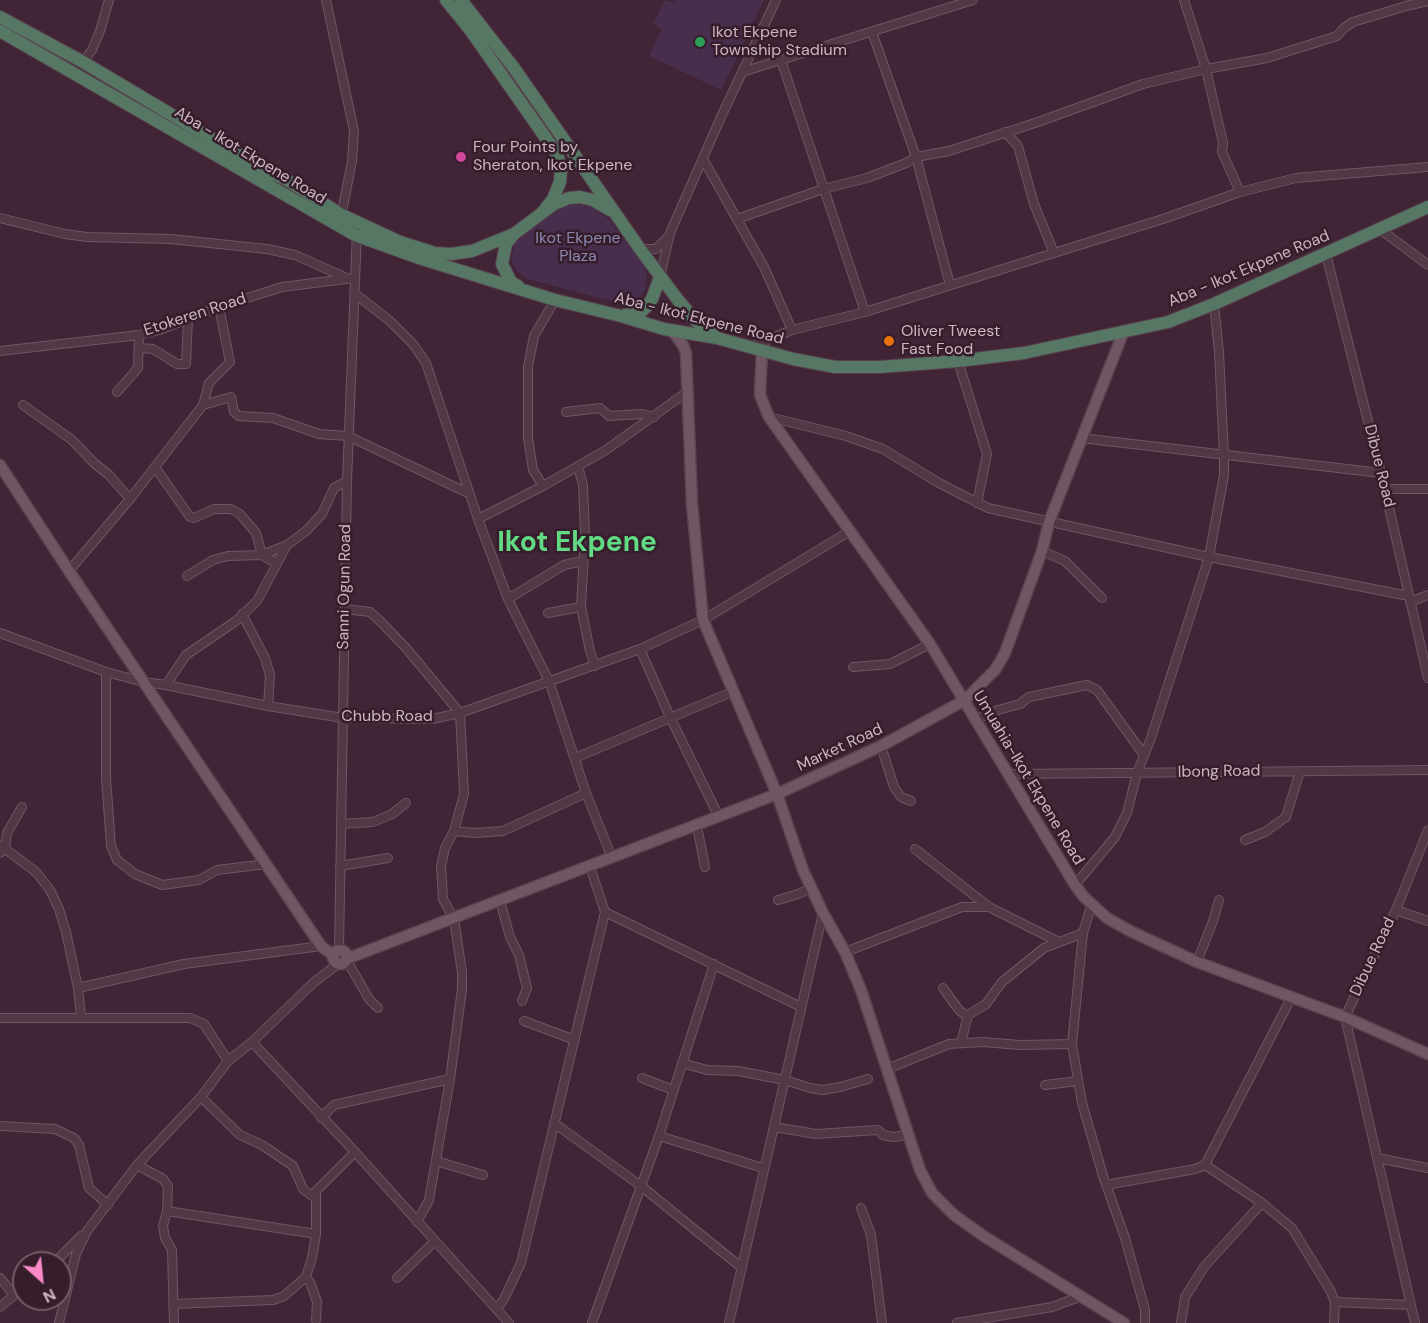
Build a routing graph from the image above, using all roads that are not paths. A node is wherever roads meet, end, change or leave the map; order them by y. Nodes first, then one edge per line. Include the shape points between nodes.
1 (109, 0) edge
2 (326, 0) edge
3 (446, 0) edge
4 (461, 0) edge
5 (776, 0) edge
6 (974, 0) edge
7 (1184, 0) edge
8 (1428, 2) edge
9 (0, 17) edge
10 (0, 31) edge
11 (872, 32) junction
12 (781, 60) junction
13 (83, 62) junction
14 (1206, 69) junction
15 (742, 72) junction
16 (1005, 132) junction
17 (916, 157) junction
18 (703, 159) junction
19 (1428, 167) edge
20 (824, 189) junction
21 (1240, 192) junction
22 (1428, 207) edge
23 (542, 213) junction
24 (617, 217) junction
25 (0, 218) edge
26 (737, 219) junction
27 (340, 221) junction
28 (357, 230) junction
29 (1381, 230) junction
30 (670, 233) junction
31 (514, 234) junction
32 (640, 249) junction
33 (1053, 253) junction
34 (1326, 254) junction
35 (1428, 265) edge
36 (660, 277) junction
37 (351, 278) junction
38 (950, 285) junction
39 (522, 289) junction
40 (354, 292) junction
41 (555, 300) junction
42 (1214, 304) junction
43 (219, 307) junction
44 (865, 312) junction
45 (621, 316) junction
46 (188, 320) junction
47 (792, 330) junction
48 (672, 331) junction
49 (1123, 333) junction
50 (139, 334) junction
51 (717, 338) junction
52 (140, 348) junction
53 (756, 349) junction
54 (0, 351) edge
55 (958, 361) junction
56 (687, 392) junction
57 (117, 393) dead end
58 (23, 405) dead end
59 (203, 405) junction
60 (566, 412) dead end
61 (654, 417) junction
62 (769, 417) junction
63 (348, 436) junction
64 (1081, 438) junction
65 (1224, 455) junction
66 (0, 465) edge
67 (578, 466) junction
68 (155, 467) junction
69 (1381, 473) junction
70 (347, 481) junction
71 (543, 486) junction
72 (1385, 489) junction
73 (1428, 489) edge
74 (471, 494) junction
75 (130, 499) junction
76 (977, 503) junction
77 (478, 519) junction
78 (1049, 522) junction
79 (850, 531) junction
80 (287, 545) junction
81 (1042, 551) junction
82 (262, 555) junction
83 (1209, 557) junction
84 (583, 561) junction
85 (277, 564) junction
86 (69, 572) junction
87 (187, 576) dead end
88 (1428, 596) edge
89 (1102, 598) dead end
90 (508, 599) junction
91 (1410, 599) junction
92 (581, 607) junction
93 (345, 609) junction
94 (548, 613) dead end
95 (242, 614) junction
96 (703, 620) junction
97 (0, 633) edge
98 (930, 644) junction
99 (640, 649) junction
100 (595, 666) junction
101 (852, 667) dead end
102 (106, 672) junction
103 (1428, 678) edge
104 (549, 681) junction
105 (144, 682) junction
106 (166, 685) junction
107 (734, 691) junction
108 (965, 700) junction
109 (268, 706) junction
110 (460, 713) junction
111 (343, 718) junction
112 (671, 719) junction
113 (976, 719) junction
114 (881, 746) junction
115 (1144, 755) junction
116 (575, 758) junction
117 (1428, 770) edge
118 (1300, 771) junction
119 (1137, 773) junction
120 (1010, 774) junction
121 (586, 793) junction
122 (777, 794) junction
123 (911, 801) dead end
124 (406, 803) dead end
125 (22, 807) dead end
126 (719, 817) junction
127 (341, 824) junction
128 (697, 826) junction
129 (1428, 830) edge
130 (454, 831) junction
131 (1245, 840) dead end
132 (2, 849) edge
133 (915, 849) dead end
134 (388, 858) dead end
135 (612, 858) junction
136 (267, 864) junction
137 (340, 866) junction
138 (590, 867) junction
139 (705, 867) dead end
140 (1075, 885) junction
141 (812, 888) junction
142 (975, 896) junction
143 (778, 900) dead end
144 (1219, 900) dead end
145 (500, 901) junction
146 (1092, 903) junction
147 (972, 907) junction
148 (989, 907) junction
149 (1396, 910) junction
150 (605, 912) junction
151 (823, 913) junction
152 (454, 919) junction
153 (1428, 921) edge
154 (1083, 933) junction
155 (1057, 942) junction
156 (321, 946) junction
157 (845, 952) junction
158 (339, 957) junction
159 (1197, 962) junction
160 (714, 964) junction
161 (78, 988) junction
162 (943, 988) dead end
163 (1292, 998) junction
164 (522, 1001) dead end
165 (801, 1007) junction
166 (378, 1008) dead end
167 (968, 1015) junction
168 (81, 1017) junction
169 (1345, 1017) junction
170 (0, 1018) edge
171 (524, 1021) dead end
172 (575, 1040) junction
173 (252, 1042) junction
174 (961, 1043) junction
175 (1072, 1044) junction
176 (1428, 1054) edge
177 (228, 1060) junction
178 (682, 1063) junction
179 (887, 1069) junction
180 (642, 1078) dead end
181 (450, 1079) junction
182 (868, 1079) dead end
183 (784, 1080) junction
184 (1078, 1081) junction
185 (1045, 1085) dead end
186 (673, 1090) junction
187 (201, 1097) junction
188 (321, 1118) junction
189 (554, 1123) junction
190 (0, 1126) edge
191 (774, 1127) junction
192 (908, 1135) junction
193 (659, 1136) junction
194 (354, 1152) junction
195 (1377, 1158) junction
196 (436, 1161) junction
197 (137, 1165) junction
198 (1204, 1165) junction
199 (763, 1168) junction
200 (1428, 1168) edge
201 (483, 1175) dead end
202 (1106, 1185) junction
203 (641, 1186) junction
204 (315, 1198) junction
205 (1262, 1203) junction
206 (108, 1205) junction
207 (861, 1208) dead end
208 (167, 1211) junction
209 (417, 1222) junction
210 (87, 1231) junction
211 (316, 1234) junction
212 (435, 1241) junction
213 (66, 1251) edge
214 (742, 1268) junction
215 (306, 1277) junction
216 (0, 1278) edge
217 (398, 1278) dead end
218 (12, 1293) edge
219 (12, 1297) edge
220 (1079, 1297) junction
221 (1335, 1302) junction
222 (173, 1304) junction
223 (1411, 1305) junction
224 (0, 1306) edge
225 (497, 1309) junction
226 (316, 1320) dead end
227 (59, 1323) edge
228 (174, 1323) edge
229 (509, 1323) edge
230 (592, 1323) edge
231 (729, 1323) edge
232 (882, 1323) edge
233 (957, 1323) edge
234 (1124, 1323) edge
235 (1145, 1323) edge
236 (1181, 1323) edge
237 (1334, 1323) edge
238 (1415, 1323) edge

1 - 13 street via 100,31
2 - 27 street via 354,131
3 - 23 highway via 557,154 560,182
4 - 24 highway via 514,68
5 - 15 street
6 - 11 street
7 - 14 street
8 - 14 street via 1353,22 1337,36 1267,58
9 - 13 highway
10 - 27 highway, Aba - Ikot Ekpene Road
11 - 12 street
11 - 17 street
12 - 15 street
12 - 20 street
13 - 27 highway via 285,179
14 - 16 street via 1143,84
14 - 21 street via 1222,152
15 - 18 street
16 - 17 street via 935,155
16 - 33 street via 1018,146
17 - 20 street via 867,178
17 - 38 street
18 - 26 street
18 - 30 street
19 - 21 street via 1296,178
20 - 26 street
20 - 44 street
21 - 33 street
22 - 29 highway, Aba - Ikot Ekpene Road
23 - 24 highway via 554,204 580,197 594,200
23 - 31 highway
24 - 32 highway
25 - 37 street via 87,237 171,239 267,249 295,255
26 - 47 street
27 - 28 highway, Aba - Ikot Ekpene Road
28 - 31 highway via 451,254 472,251
28 - 37 street, Sanni Ogun Road
28 - 39 highway, Aba - Ikot Ekpene Road via 419,258
29 - 34 highway, Aba - Ikot Ekpene Road
29 - 35 street
30 - 32 street via 656,249
30 - 36 street
31 - 39 highway via 506,244 502,264 511,282
32 - 36 highway
33 - 38 street
34 - 42 highway, Aba - Ikot Ekpene Road
34 - 69 street, Dibue Road
36 - 45 highway via 647,306 633,315
36 - 51 highway via 696,321
37 - 40 street, Sanni Ogun Road
37 - 43 street, Etokeren Road via 293,284
38 - 44 street
39 - 41 highway, Aba - Ikot Ekpene Road
40 - 63 street, Sanni Ogun Road
40 - 74 street via 390,321 426,363
41 - 45 highway, Aba - Ikot Ekpene Road
41 - 71 street via 534,336 528,367 532,470
42 - 49 highway, Aba - Ikot Ekpene Road via 1168,322
42 - 65 street
43 - 46 street, Etokeren Road
43 - 59 street via 230,362 209,383
44 - 47 street
45 - 48 highway, Aba - Ikot Ekpene Road
46 - 50 street, Etokeren Road
46 - 52 street via 186,364 177,364 153,349
47 - 53 street
48 - 51 highway, Aba - Ikot Ekpene Road
48 - 56 main road via 686,353
49 - 55 highway, Aba - Ikot Ekpene Road via 1024,353
49 - 64 main road, Market Road
50 - 52 street
50 - 54 street, Etokeren Road
51 - 53 highway, Aba - Ikot Ekpene Road
52 - 57 street via 138,368
53 - 55 highway, Aba - Ikot Ekpene Road via 835,367
53 - 62 main road, Umuahia-Ikot Ekpene Road via 760,394
55 - 76 street via 987,454
56 - 61 street
56 - 96 main road
58 - 75 street via 72,440
59 - 63 street via 231,397 234,412 239,416 273,418 319,434
59 - 68 street
60 - 61 street via 600,408 609,416
61 - 67 street
62 - 76 street via 883,449
62 - 79 main road, Umuahia-Ikot Ekpene Road
63 - 70 street, Sanni Ogun Road
63 - 74 street
64 - 65 street
64 - 78 main road, Market Road
65 - 69 street
65 - 83 street
66 - 86 main road
67 - 71 street
67 - 84 street via 583,484
68 - 75 street
68 - 82 street via 190,517 214,509 231,509 240,514 256,533
69 - 72 street, Dibue Road
70 - 80 street via 334,488 322,514
70 - 93 street, Sanni Ogun Road
71 - 77 street
72 - 73 street
72 - 91 street, Dibue Road
74 - 77 street
75 - 86 street
76 - 78 street
77 - 90 street
78 - 81 main road, Market Road
78 - 83 street
79 - 96 street, Chubb Road
79 - 98 main road, Umuahia-Ikot Ekpene Road
80 - 82 street
80 - 85 street
81 - 89 street via 1065,561
81 - 108 main road, Market Road via 1005,653 995,670
82 - 85 street
82 - 87 street via 213,560
83 - 91 street
83 - 115 street
84 - 90 street via 564,566
84 - 92 street
85 - 95 street via 257,601
86 - 105 main road
88 - 91 street
90 - 104 street
91 - 103 street, Dibue Road
92 - 94 street
92 - 100 street
93 - 110 street via 370,612 380,621
93 - 111 street, Sanni Ogun Road
95 - 106 street via 186,655
95 - 109 street via 270,675
96 - 99 street, Chubb Road
96 - 107 main road
97 - 102 street, Chubb Road
98 - 101 street via 890,664
98 - 108 main road, Umuahia-Ikot Ekpene Road
99 - 100 street, Chubb Road
99 - 112 street
100 - 104 street, Chubb Road
102 - 105 street, Chubb Road
102 - 136 street via 106,778 111,846 117,860 135,874 162,885 199,880 217,870
104 - 110 street, Chubb Road
104 - 116 street
105 - 106 street, Chubb Road
105 - 136 main road
106 - 109 street, Chubb Road
107 - 112 street
107 - 122 main road
108 - 113 main road, Umuahia-Ikot Ekpene Road
108 - 114 main road, Market Road
109 - 111 street, Chubb Road
110 - 111 street, Chubb Road via 432,719
110 - 130 street via 464,794
111 - 127 street, Sanni Ogun Road
112 - 116 street
112 - 126 street
113 - 115 street via 1020,704 1029,697 1087,685 1096,690
113 - 120 main road, Umuahia-Ikot Ekpene Road
114 - 122 main road, Market Road
114 - 123 street via 894,787 901,797
115 - 119 street
116 - 121 street
117 - 118 street, Ibong Road
118 - 119 street, Ibong Road
118 - 131 street via 1286,817
119 - 120 street, Ibong Road
119 - 140 street via 1119,829
120 - 140 main road, Umuahia-Ikot Ekpene Road
121 - 130 street via 503,831
121 - 135 street
122 - 126 main road, Market Road
122 - 141 main road
124 - 127 street via 373,822
125 - 132 street
126 - 128 main road, Market Road
127 - 137 street, Sanni Ogun Road
128 - 135 main road, Market Road
128 - 139 street
129 - 149 street, Dibue Road
130 - 152 street via 441,866 443,899
132 - 161 street via 36,872 50,890 66,932
133 - 142 street
134 - 137 street
135 - 138 main road, Market Road
136 - 156 main road
137 - 158 street, Sanni Ogun Road
138 - 145 main road, Market Road
138 - 150 street
140 - 146 main road, Umuahia-Ikot Ekpene Road
141 - 143 street
141 - 151 main road
142 - 147 street
142 - 148 street
144 - 159 street
145 - 152 main road, Market Road
145 - 164 street via 519,955 526,988
146 - 154 street
146 - 159 main road, Umuahia-Ikot Ekpene Road via 1119,926
147 - 148 street
147 - 157 street via 962,907
148 - 155 street
149 - 153 street
149 - 169 street, Dibue Road
150 - 160 street
150 - 172 street
151 - 157 main road
151 - 165 street
152 - 158 main road, Market Road
152 - 181 street via 462,989
154 - 155 street
154 - 175 street
155 - 167 street via 1006,978 986,1004
156 - 158 main road
156 - 161 street via 184,964
157 - 179 main road
158 - 166 street
158 - 173 street
159 - 163 main road, Umuahia-Ikot Ekpene Road
160 - 165 street
160 - 178 street
161 - 168 street
162 - 167 street via 959,1010
163 - 169 main road, Umuahia-Ikot Ekpene Road
163 - 198 street
165 - 183 street
167 - 174 street
168 - 170 street
168 - 177 street via 197,1020 204,1024
169 - 176 main road, Umuahia-Ikot Ekpene Road
169 - 195 street
171 - 172 street
172 - 189 street
173 - 177 street
173 - 188 street
174 - 175 street
174 - 179 street via 949,1044
175 - 184 street
177 - 187 street
178 - 183 street
178 - 186 street
179 - 192 main road
180 - 186 street
181 - 188 street via 334,1105
181 - 196 street
182 - 183 street via 823,1090
183 - 191 street
184 - 185 street
184 - 202 street
186 - 193 street
187 - 197 street
187 - 204 street via 240,1135 293,1166 303,1189
188 - 194 street
189 - 203 street
189 - 225 street via 521,1263
190 - 206 street via 55,1129 74,1138 89,1188
191 - 192 street via 816,1134 878,1130 893,1137
191 - 199 street
192 - 220 main road via 933,1193 954,1215
193 - 199 street
193 - 203 street
194 - 204 street via 316,1191
194 - 209 street
195 - 200 street
195 - 223 street
196 - 201 street
196 - 209 street via 429,1200
197 - 206 street
197 - 208 street via 167,1182
198 - 202 street
198 - 205 street
199 - 214 street
202 - 235 street via 1125,1238
203 - 214 street
203 - 230 street
204 - 211 street
205 - 221 street via 1292,1228
205 - 236 street via 1204,1267 1185,1298
206 - 210 street
207 - 232 street via 871,1235
208 - 211 street
208 - 222 street via 164,1226 172,1250
209 - 212 street
210 - 213 street
210 - 227 street via 76,1254
211 - 215 street
212 - 217 street
212 - 225 street
214 - 231 street
215 - 222 street via 284,1296 273,1300
215 - 226 street via 317,1302
216 - 218 street
219 - 224 street
220 - 233 street via 1052,1307
220 - 234 main road
221 - 223 street
221 - 237 street
222 - 228 street
223 - 238 street
225 - 229 street

